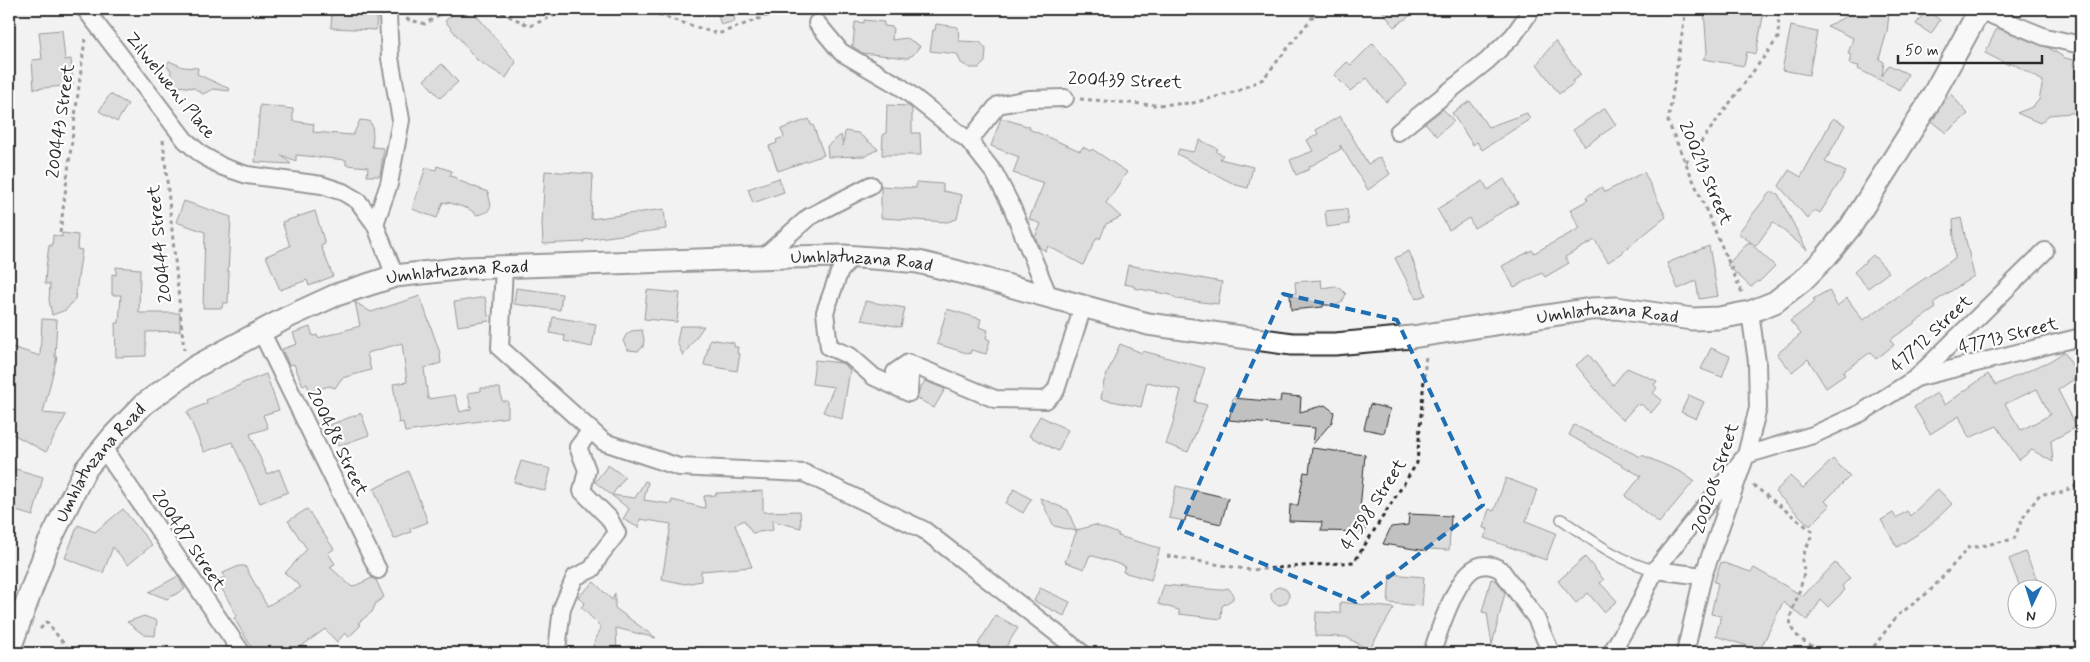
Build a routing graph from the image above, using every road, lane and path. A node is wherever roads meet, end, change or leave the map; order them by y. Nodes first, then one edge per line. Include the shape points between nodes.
1 (448, 9) edge
2 (494, 9) edge
3 (569, 9) edge
4 (644, 9) edge
5 (785, 9) edge
6 (1319, 9) edge
7 (1532, 9) edge
8 (1686, 9) edge
9 (1779, 9) edge
10 (1980, 9) edge
11 (87, 11) edge
12 (388, 16) joint
13 (817, 23) dead end
14 (2081, 45) edge
15 (1065, 98) joint
16 (163, 112) junction
17 (1398, 132) dead end
18 (969, 141) junction
19 (1686, 163) junction
20 (871, 185) dead end
21 (376, 224) junction
22 (60, 233) dead end
23 (2045, 251) dead end
24 (851, 257) junction
25 (762, 258) junction
26 (504, 267) junction
27 (395, 276) junction
28 (1050, 297) junction
29 (1083, 307) junction
30 (1750, 312) junction
31 (261, 331) junction
32 (1428, 334) junction
33 (2081, 337) edge
34 (187, 373) junction
35 (1916, 378) junction
36 (591, 430) junction
37 (103, 448) junction
38 (1746, 455) junction
39 (1739, 473) junction
40 (2081, 483) edge
41 (1561, 519) dead end
42 (1166, 556) dead end
43 (378, 570) dead end
44 (1655, 570) junction
45 (1703, 576) junction
46 (34, 634) dead end
47 (9, 650) edge
48 (557, 650) dead end
49 (71, 653) edge
50 (242, 653) edge
51 (1082, 653) edge
52 (1432, 653) edge
53 (1551, 653) edge
54 (1611, 653) edge
55 (1685, 653) edge
56 (1826, 653) edge
57 (1869, 653) edge

1 - 12 path via 425,24
2 - 3 path via 530,26
4 - 5 path via 718,34
6 - 15 path, 200439 Street via 1262,79 1238,91 1193,103 1154,105
7 - 17 street via 1513,36 1487,61
8 - 19 path, 200213 Street via 1668,122
9 - 19 path via 1778,38
10 - 14 street via 2045,37
10 - 30 street, Umhlatuzana Road via 1927,106 1851,226 1802,281 1775,302
11 - 16 street, Zilwelweni Place
11 - 22 path, 200443 Street
12 - 21 street via 390,58 401,120 389,184
13 - 18 street via 842,52 901,87
15 - 18 street, 200439 Street via 1029,99 998,105
16 - 21 street, Zilwelweni Place via 185,140 223,167 247,176 322,185 343,192 358,201
16 - 34 path, 200444 Street via 164,156
18 - 28 street via 995,174 1012,205
19 - 30 path, 200213 Street
20 - 25 street via 809,217
21 - 27 street, Zilwelweni Place
23 - 35 street, 47712 Street
24 - 25 street, Umhlatuzana Road
24 - 28 street, Umhlatuzana Road via 918,262
24 - 29 street via 839,273 825,312 829,347 850,356 874,377 909,393 910,376 895,372 908,362 995,399 1046,400 1056,390
25 - 26 street, Umhlatuzana Road
26 - 27 street, Umhlatuzana Road via 460,268
26 - 36 street via 500,348
27 - 31 street, Umhlatuzana Road via 336,295
28 - 29 street, Umhlatuzana Road
29 - 32 street, Umhlatuzana Road via 1148,324 1292,344 1336,344
30 - 32 street, Umhlatuzana Road via 1692,319 1616,308 1591,309
30 - 38 street, 200208 Street via 1757,362 1758,408
31 - 34 street, Umhlatuzana Road
31 - 43 street, 200488 Street
32 - 42 path, 47598 Street via 1417,463 1354,562 1250,570
33 - 35 street, 47713 Street
34 - 37 street, Umhlatuzana Road via 144,404
35 - 38 street, 47712 Street via 1861,413 1813,435
36 - 48 street via 578,447 587,470 582,490 609,518 617,533 592,569 575,577 562,608
36 - 51 street via 604,442 679,467 804,473 924,530
37 - 47 street, Umhlatuzana Road via 85,470 50,539
37 - 50 street, 200487 Street
38 - 39 street, 200208 Street
38 - 44 street
39 - 45 street, 200208 Street
39 - 56 path via 1812,531 1812,541 1802,560 1804,570 1790,617 1791,626 1799,638
40 - 57 path via 2056,494 2040,494 2022,519 2014,539 1969,547 1930,592 1897,616
41 - 44 lane via 1610,552 1643,568
44 - 45 street
44 - 54 street
45 - 55 street, 200208 Street
46 - 49 path via 47,622
52 - 53 street via 1443,618 1466,576 1475,568 1493,565 1501,570 1536,618

